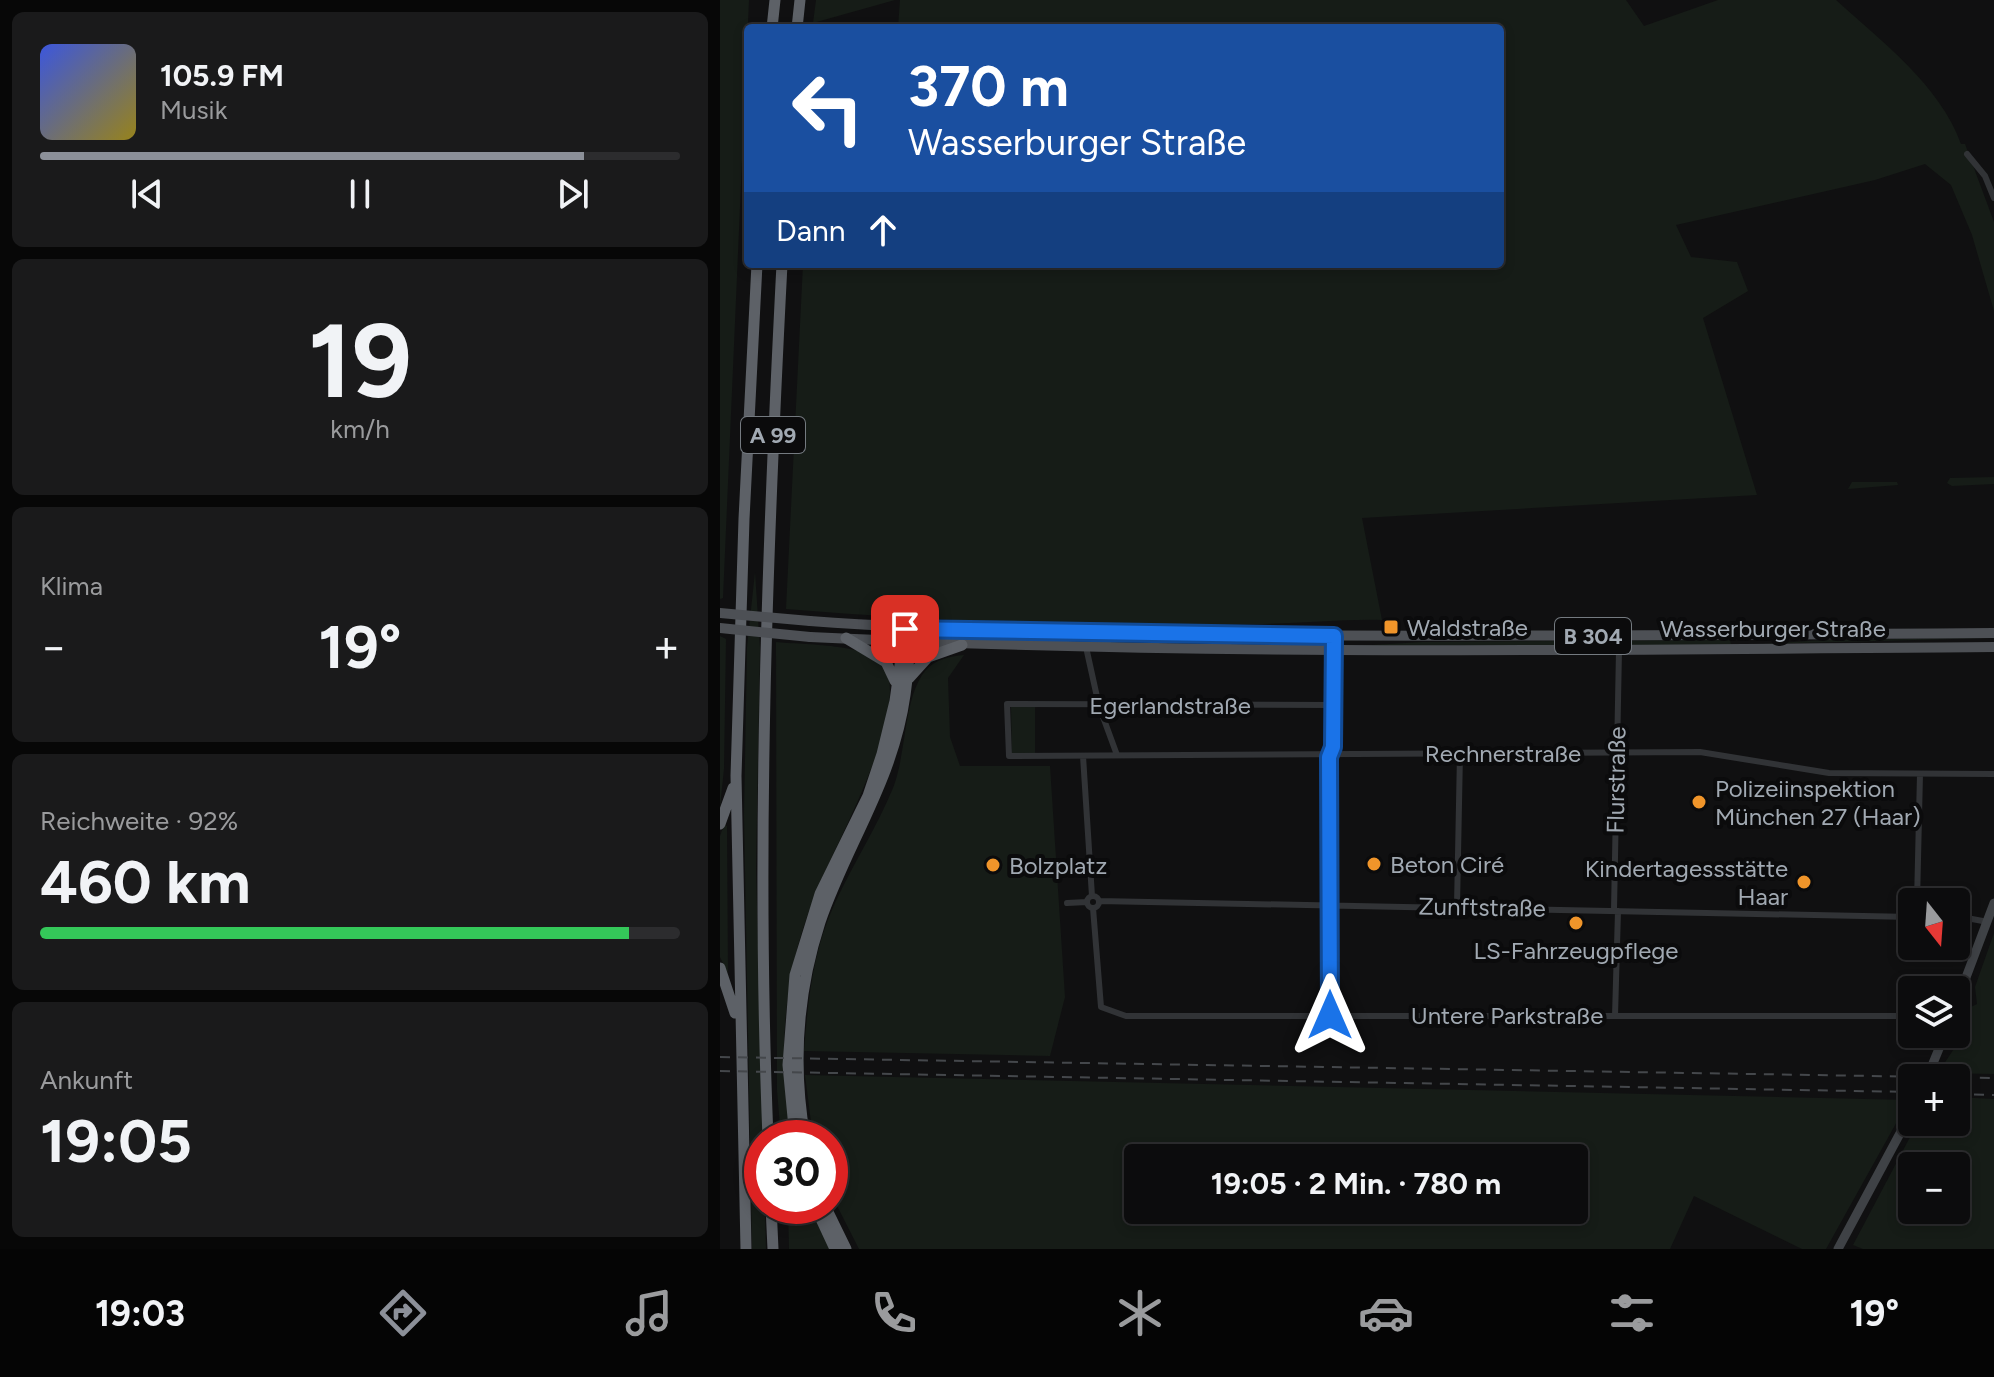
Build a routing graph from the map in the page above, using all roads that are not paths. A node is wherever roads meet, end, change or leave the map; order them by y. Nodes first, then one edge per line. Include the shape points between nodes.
1 (775, 0) edge
2 (800, 0) edge
3 (772, 24) edge
4 (797, 24) edge
5 (1967, 154) dead end
6 (1992, 184) edge
7 (1994, 198) edge
8 (757, 268) edge
9 (782, 268) edge
10 (720, 613) edge
11 (720, 628) edge
12 (905, 629) junction
13 (1994, 633) edge
14 (1334, 636) junction
15 (846, 638) junction
16 (904, 642) junction
17 (962, 645) junction
18 (1086, 647) junction
19 (1994, 647) edge
20 (1334, 649) junction
21 (1619, 650) junction
22 (902, 684) junction
23 (1333, 705) junction
24 (1099, 706) junction
25 (1332, 752) junction
26 (1460, 753) junction
27 (1616, 753) junction
28 (1117, 755) junction
29 (1083, 756) junction
30 (1011, 757) joint
31 (1920, 774) junction
32 (1994, 774) edge
33 (736, 776) junction
34 (720, 824) edge
35 (1917, 888) edge
36 (1090, 899) junction
37 (1099, 901) junction
38 (1067, 903) dead end
39 (1994, 903) edge
40 (1329, 904) junction
41 (1457, 906) junction
42 (1093, 908) junction
43 (1616, 910) junction
44 (1898, 917) edge
45 (1970, 919) edge
46 (1988, 922) junction
47 (720, 968) edge
48 (1967, 976) edge
49 (1330, 1015) junction
50 (1615, 1016) junction
51 (1898, 1016) edge
52 (740, 1029) junction
53 (768, 1120) edge
54 (793, 1120) edge
55 (803, 1120) edge
56 (1899, 1136) edge
57 (772, 1224) edge
58 (823, 1224) edge
59 (834, 1224) edge
60 (746, 1249) edge
61 (773, 1249) edge
62 (835, 1249) edge
63 (846, 1249) edge
64 (1838, 1249) edge

1 - 3 highway
2 - 4 highway
5 - 6 street
6 - 7 street
8 - 33 highway, A 99
9 - 53 highway, A 99 via 767,605
10 - 12 main road, B 304, bridge
11 - 15 main road, B 304, bridge
12 - 14 main road, Wasserburger Straße / B 304
12 - 16 highway
13 - 14 main road, Wasserburger Straße / B 304
14 - 20 street
15 - 16 main road, B 304
15 - 22 highway via 886,662
16 - 17 main road, B 304
16 - 22 highway
17 - 18 main road, Wasserburger Straße / B 304
17 - 22 highway via 920,663
18 - 20 main road, Wasserburger Straße / B 304
18 - 24 street
19 - 21 main road, Wasserburger Straße / B 304
20 - 21 main road, Wasserburger Straße / B 304
20 - 23 street
21 - 27 street, Flurstraße
22 - 54 highway via 868,796 820,894 795,975 788,1065
22 - 55 highway via 891,759 821,919 805,978 797,1065
23 - 24 street, Egerlandstraße
23 - 25 street
24 - 28 street
24 - 30 street, Egerlandstraße via 1007,704
25 - 26 street, Rechnerstraße
25 - 28 street, Rechnerstraße
25 - 40 street
26 - 27 street, Rechnerstraße
26 - 41 street
27 - 31 street, Rechnerstraße via 1700,752 1829,773
27 - 43 street, Flurstraße
28 - 29 street, Rechnerstraße
29 - 30 street, Rechnerstraße
29 - 36 street
31 - 32 street, Rechnerstraße
31 - 35 street
33 - 34 highway
33 - 52 highway, A 99
36 - 37 street
36 - 38 street
36 - 42 street
37 - 40 street, Zunftstraße
37 - 42 street
39 - 46 main road
40 - 41 street, Zunftstraße
40 - 49 street
41 - 43 street, Zunftstraße
42 - 49 street, Untere Parkstraße via 1103,1010 1126,1016
43 - 44 street, Zunftstraße
43 - 50 street, Flurstraße
45 - 46 street
46 - 48 main road
47 - 52 highway, A 99
49 - 50 street, Untere Parkstraße
50 - 51 street, Untere Parkstraße
52 - 60 highway, A 99
56 - 64 main road
57 - 61 highway
58 - 62 highway
59 - 63 highway

